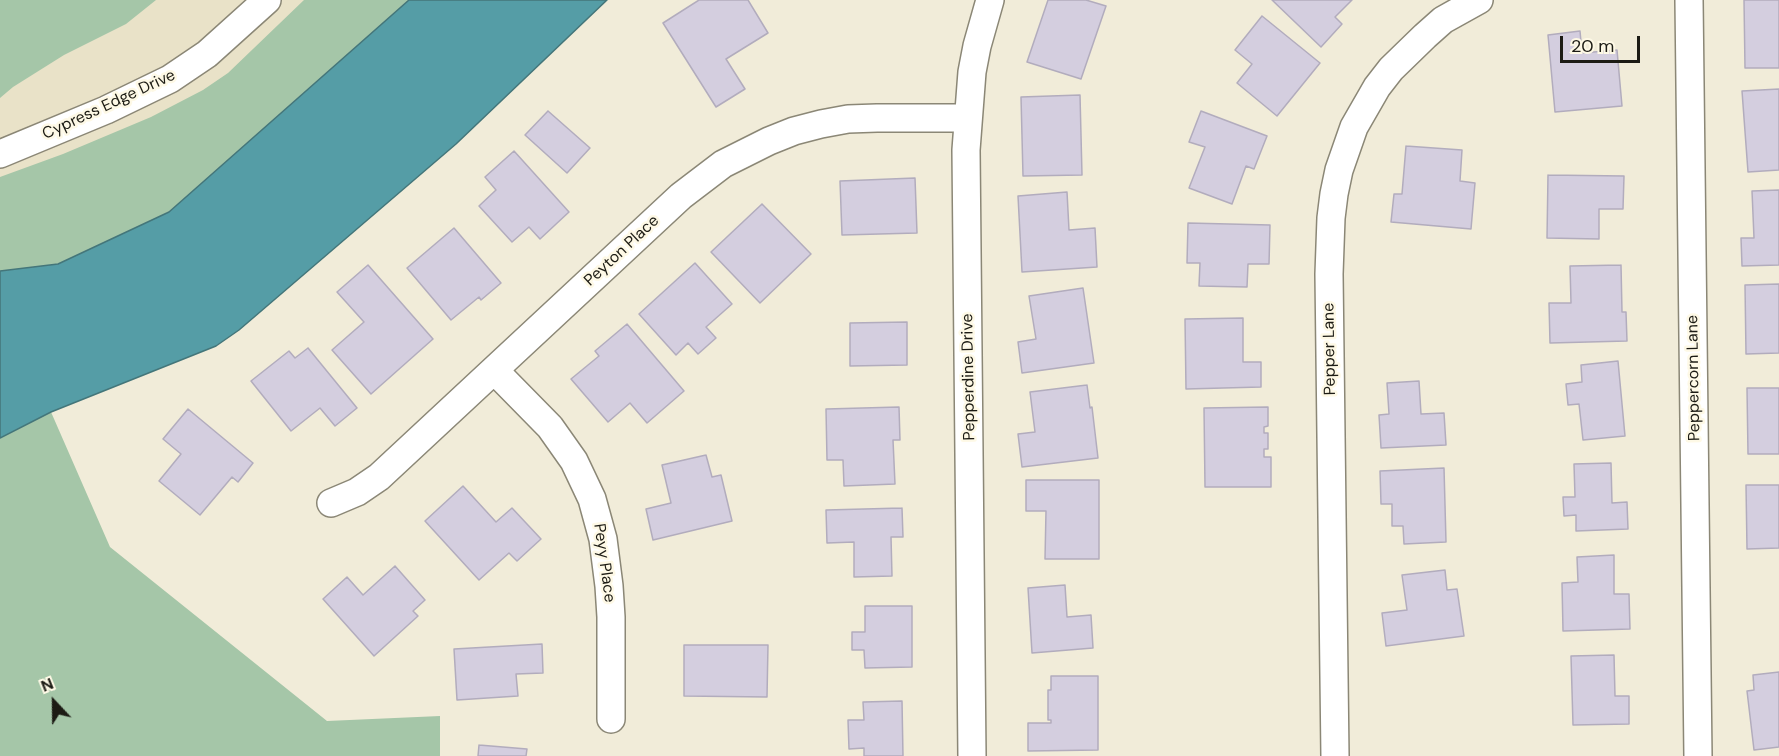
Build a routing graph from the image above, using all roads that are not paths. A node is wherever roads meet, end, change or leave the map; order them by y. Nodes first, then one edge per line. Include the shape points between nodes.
1 (267, 0) edge
2 (990, 0) edge
3 (1479, 0) edge
4 (1689, 0) edge
5 (968, 118) junction
6 (0, 154) edge
7 (494, 370) junction
8 (331, 503) dead end
9 (611, 719) dead end
10 (972, 756) edge
11 (1335, 756) edge
12 (1698, 756) edge

1 - 6 street, Cypress Edge Drive via 207,54 170,79
2 - 5 street, Pepperdine Drive via 977,46
3 - 11 street, Pepper Lane via 1443,20 1377,87 1354,127 1334,194 1329,286
4 - 12 street, Peppercorn Lane
5 - 7 street, Peyton Place via 848,119 794,131 746,151 681,196
5 - 10 street, Pepperdine Drive
7 - 8 street, Peyton Place via 379,477
7 - 9 street, Peyy Place via 550,427 592,499 603,539 609,586

